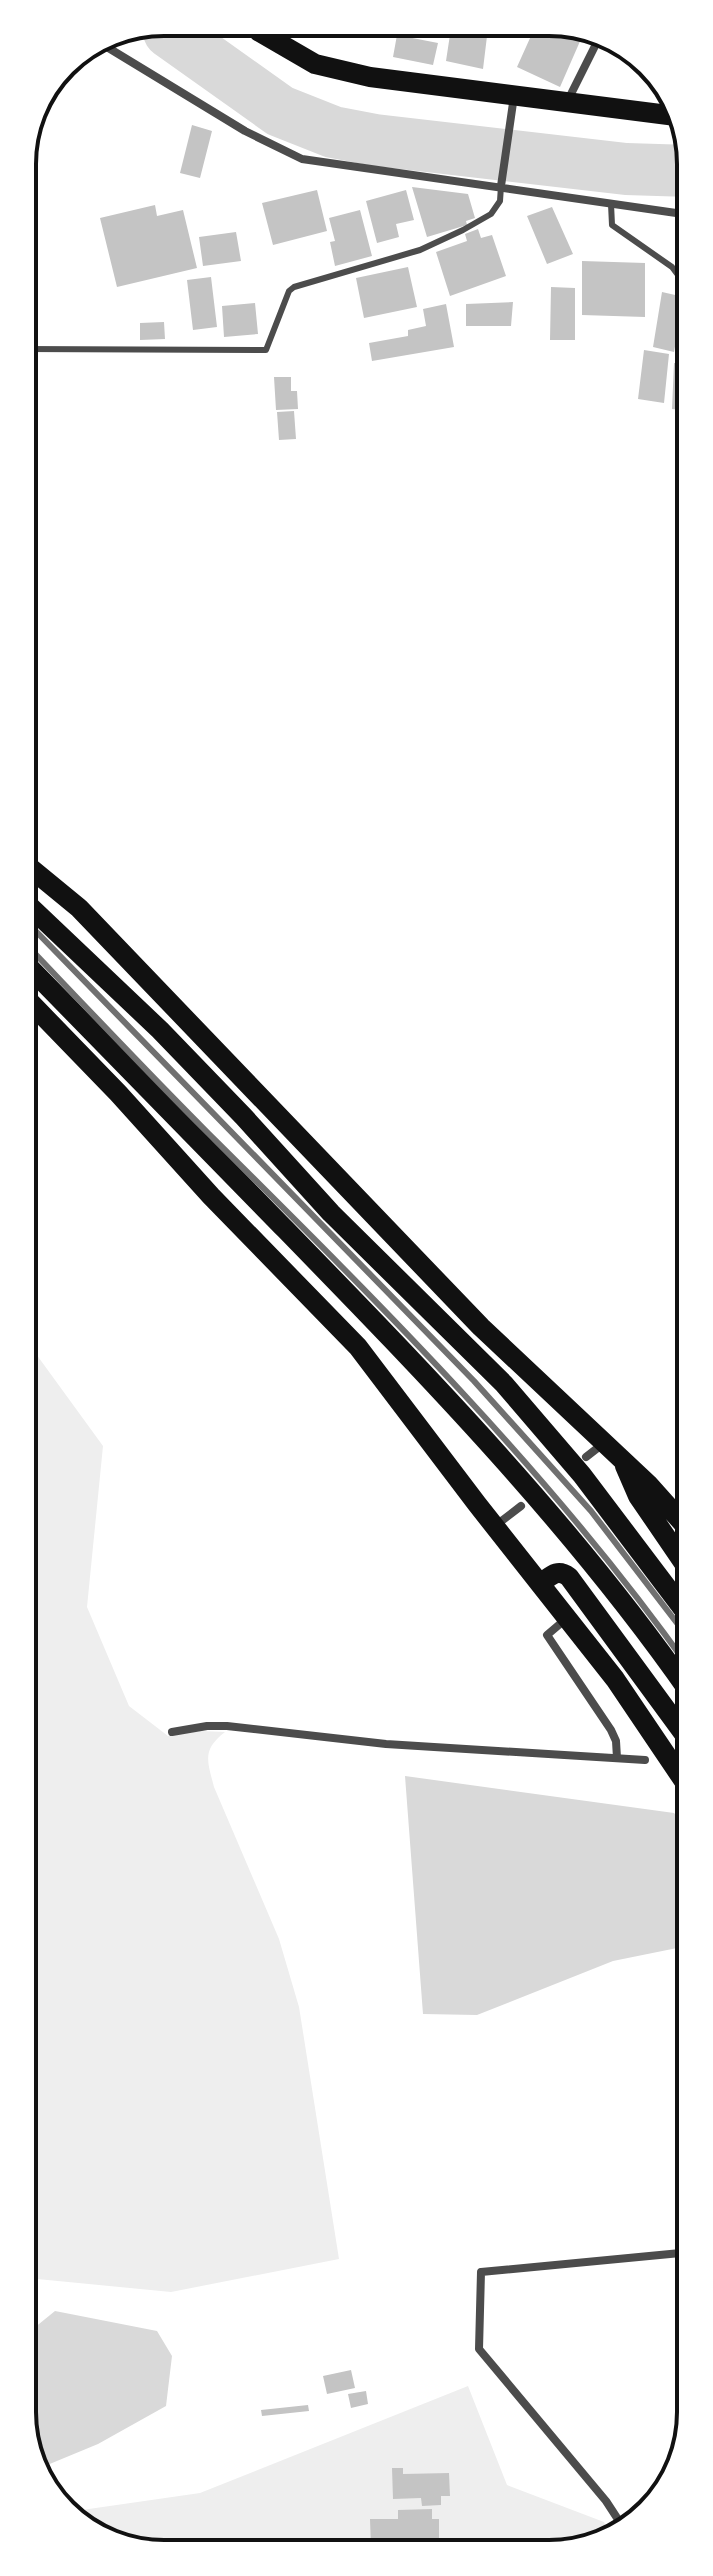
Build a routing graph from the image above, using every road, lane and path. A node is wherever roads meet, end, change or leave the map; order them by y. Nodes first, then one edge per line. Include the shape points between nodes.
1 (267, 36) edge
2 (595, 45) edge
3 (110, 49) edge
4 (514, 96) junction
5 (567, 102) junction
6 (667, 115) edge
7 (501, 186) junction
8 (611, 204) junction
9 (677, 213) edge
10 (677, 274) edge
11 (36, 349) edge
12 (36, 873) edge
13 (36, 906) edge
14 (36, 912) edge
15 (54, 928) junction
16 (36, 974) edge
17 (36, 1008) edge
18 (604, 1443) junction
19 (586, 1457) dead end
20 (621, 1459) junction
21 (521, 1506) dead end
22 (677, 1515) edge
23 (495, 1526) junction
24 (677, 1553) edge
25 (540, 1584) junction
26 (677, 1601) edge
27 (567, 1617) junction
28 (677, 1676) edge
29 (677, 1724) edge
30 (172, 1732) dead end
31 (617, 1758) junction
32 (645, 1760) dead end
33 (677, 1771) edge
34 (677, 2253) edge
35 (618, 2520) edge

1 - 4 main road via 315,64 370,77
2 - 5 street
3 - 7 street via 245,131 302,159
4 - 5 main road
4 - 7 street
5 - 6 main road
7 - 8 street
7 - 11 lane via 500,201 491,214 463,230 420,250 294,287 266,350
8 - 9 street
8 - 10 lane via 612,225
12 - 18 main road via 79,908 481,1327
13 - 15 main road
14 - 15 main road
15 - 26 main road via 504,1384 582,1475
16 - 28 main road via 495,1448
17 - 23 main road via 358,1347
18 - 19 street
18 - 20 main road
20 - 22 main road
20 - 24 main road via 638,1496
21 - 23 street
23 - 25 main road
25 - 27 main road
25 - 29 main road via 557,1572 569,1577
27 - 31 street via 547,1635 611,1730
27 - 33 main road
30 - 31 street via 227,1726 386,1744
31 - 32 street
34 - 35 street via 481,2272 479,2349

